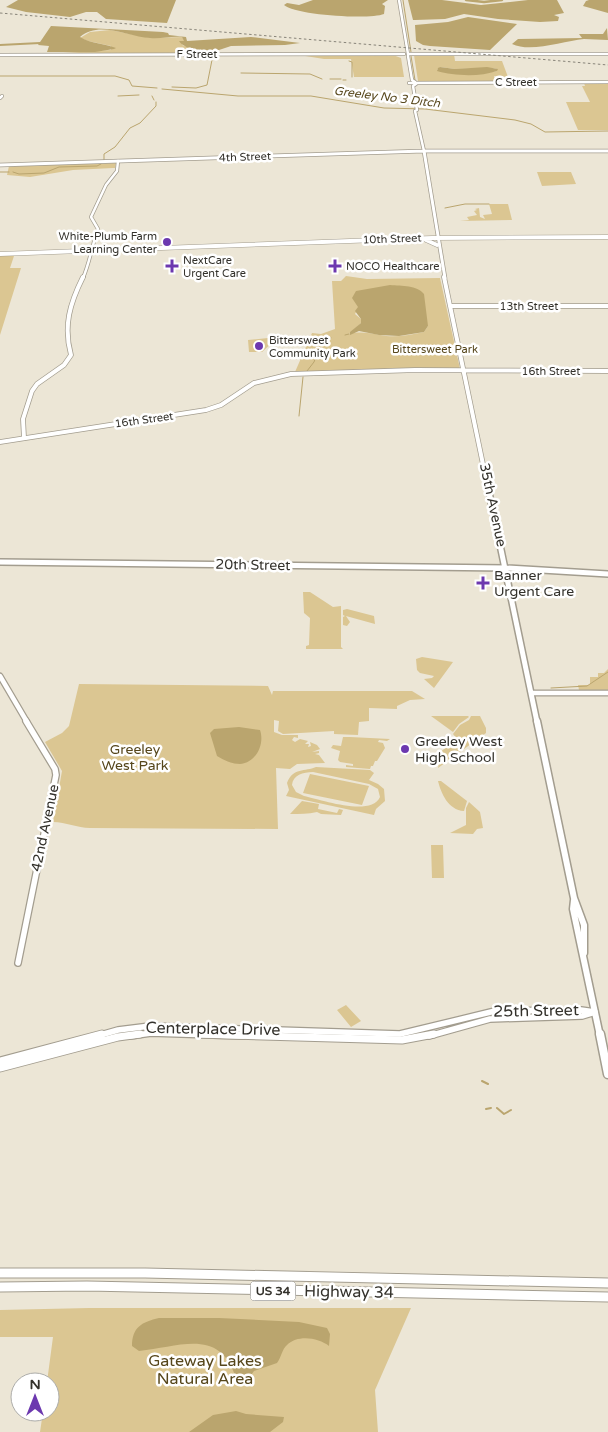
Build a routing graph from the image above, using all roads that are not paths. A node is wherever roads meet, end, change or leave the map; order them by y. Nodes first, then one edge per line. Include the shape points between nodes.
1 (399, 0) edge
2 (0, 54) edge
3 (608, 54) edge
4 (406, 55) junction
5 (608, 82) edge
6 (410, 83) junction
7 (416, 83) junction
8 (415, 109) junction
9 (422, 146) junction
10 (416, 151) junction
11 (424, 151) junction
12 (608, 151) edge
13 (118, 161) junction
14 (0, 165) edge
15 (436, 232) junction
16 (458, 237) junction
17 (572, 237) junction
18 (593, 237) junction
19 (436, 238) junction
20 (498, 238) junction
21 (608, 238) edge
22 (558, 239) junction
23 (578, 239) junction
24 (417, 240) junction
25 (438, 245) junction
26 (91, 248) junction
27 (176, 249) junction
28 (0, 254) edge
29 (451, 306) junction
30 (608, 306) edge
31 (464, 371) junction
32 (608, 371) edge
33 (24, 438) junction
34 (0, 442) edge
35 (0, 562) edge
36 (506, 568) junction
37 (608, 572) edge
38 (0, 676) edge
39 (532, 693) junction
40 (608, 693) edge
41 (18, 962) dead end
42 (595, 1012) junction
43 (309, 1034) junction
44 (0, 1061) edge
45 (0, 1068) edge
46 (608, 1074) edge
47 (0, 1273) edge
48 (608, 1278) edge
49 (497, 1280) junction
50 (608, 1283) edge
51 (0, 1287) edge
52 (546, 1297) junction
53 (608, 1297) edge
54 (608, 1301) edge

1 - 4 street
2 - 4 street, F Street
3 - 4 street, F Street
4 - 6 street
4 - 7 street via 412,80
5 - 7 street, C Street
6 - 7 street, C Street
6 - 8 street
7 - 8 street via 413,86
8 - 9 street, 35th Avenue
9 - 10 street
9 - 11 street, 35th Avenue
10 - 11 main road, 4th Street
10 - 13 main road, 4th Street
11 - 12 main road, 4th Street
11 - 15 main road, 35th Avenue
13 - 14 main road, 4th Street
13 - 26 street via 118,171 107,182 91,217 98,229
15 - 16 main road
15 - 19 main road, 35th Avenue
16 - 19 main road, 10th Street
16 - 20 main road, 10th Street
17 - 18 main road, 10th Street
17 - 20 main road, 10th Street
17 - 22 main road
18 - 21 main road, 10th Street
18 - 23 main road
19 - 20 main road, 10th Street
19 - 24 main road, 10th Street
19 - 25 main road, 35th Avenue
19 - 27 main road, 10th Street
20 - 22 main road, 10th Street
21 - 23 main road, 10th Street
22 - 23 main road, 10th Street
24 - 25 main road
24 - 27 main road, 10th Street
25 - 29 main road, 35th Avenue
26 - 27 main road, 10th Street via 122,251
26 - 28 main road, 10th Street via 57,253
26 - 33 street via 89,265 71,301 67,340 71,357 32,392 22,418
29 - 30 street, 13th Street
29 - 31 main road, 35th Avenue
31 - 32 main road, 16th Street
31 - 33 main road, 16th Street via 280,376 248,386 221,405 200,412
31 - 36 main road, 35th Avenue
33 - 34 main road, 16th Street
35 - 36 main road, 20th Street
36 - 37 main road, 20th Street via 585,574
36 - 39 main road, 35th Avenue
38 - 41 street, 42nd Avenue via 56,775
39 - 40 street
39 - 42 main road, 35th Avenue via 574,898 579,908
42 - 43 street, 25th Street via 582,1016 490,1019 402,1040
42 - 46 main road, 35th Avenue
43 - 44 street, Centerplace Drive via 179,1026 136,1027
43 - 45 street, Centerplace Drive via 150,1033 118,1037
47 - 49 main road, Highway 34 / US 34
48 - 49 main road via 500,1276
49 - 50 main road, Highway 34 / US 34
51 - 52 main road, Highway 34 / US 34 via 87,1286
52 - 53 main road, Highway 34 / US 34
52 - 54 main road

